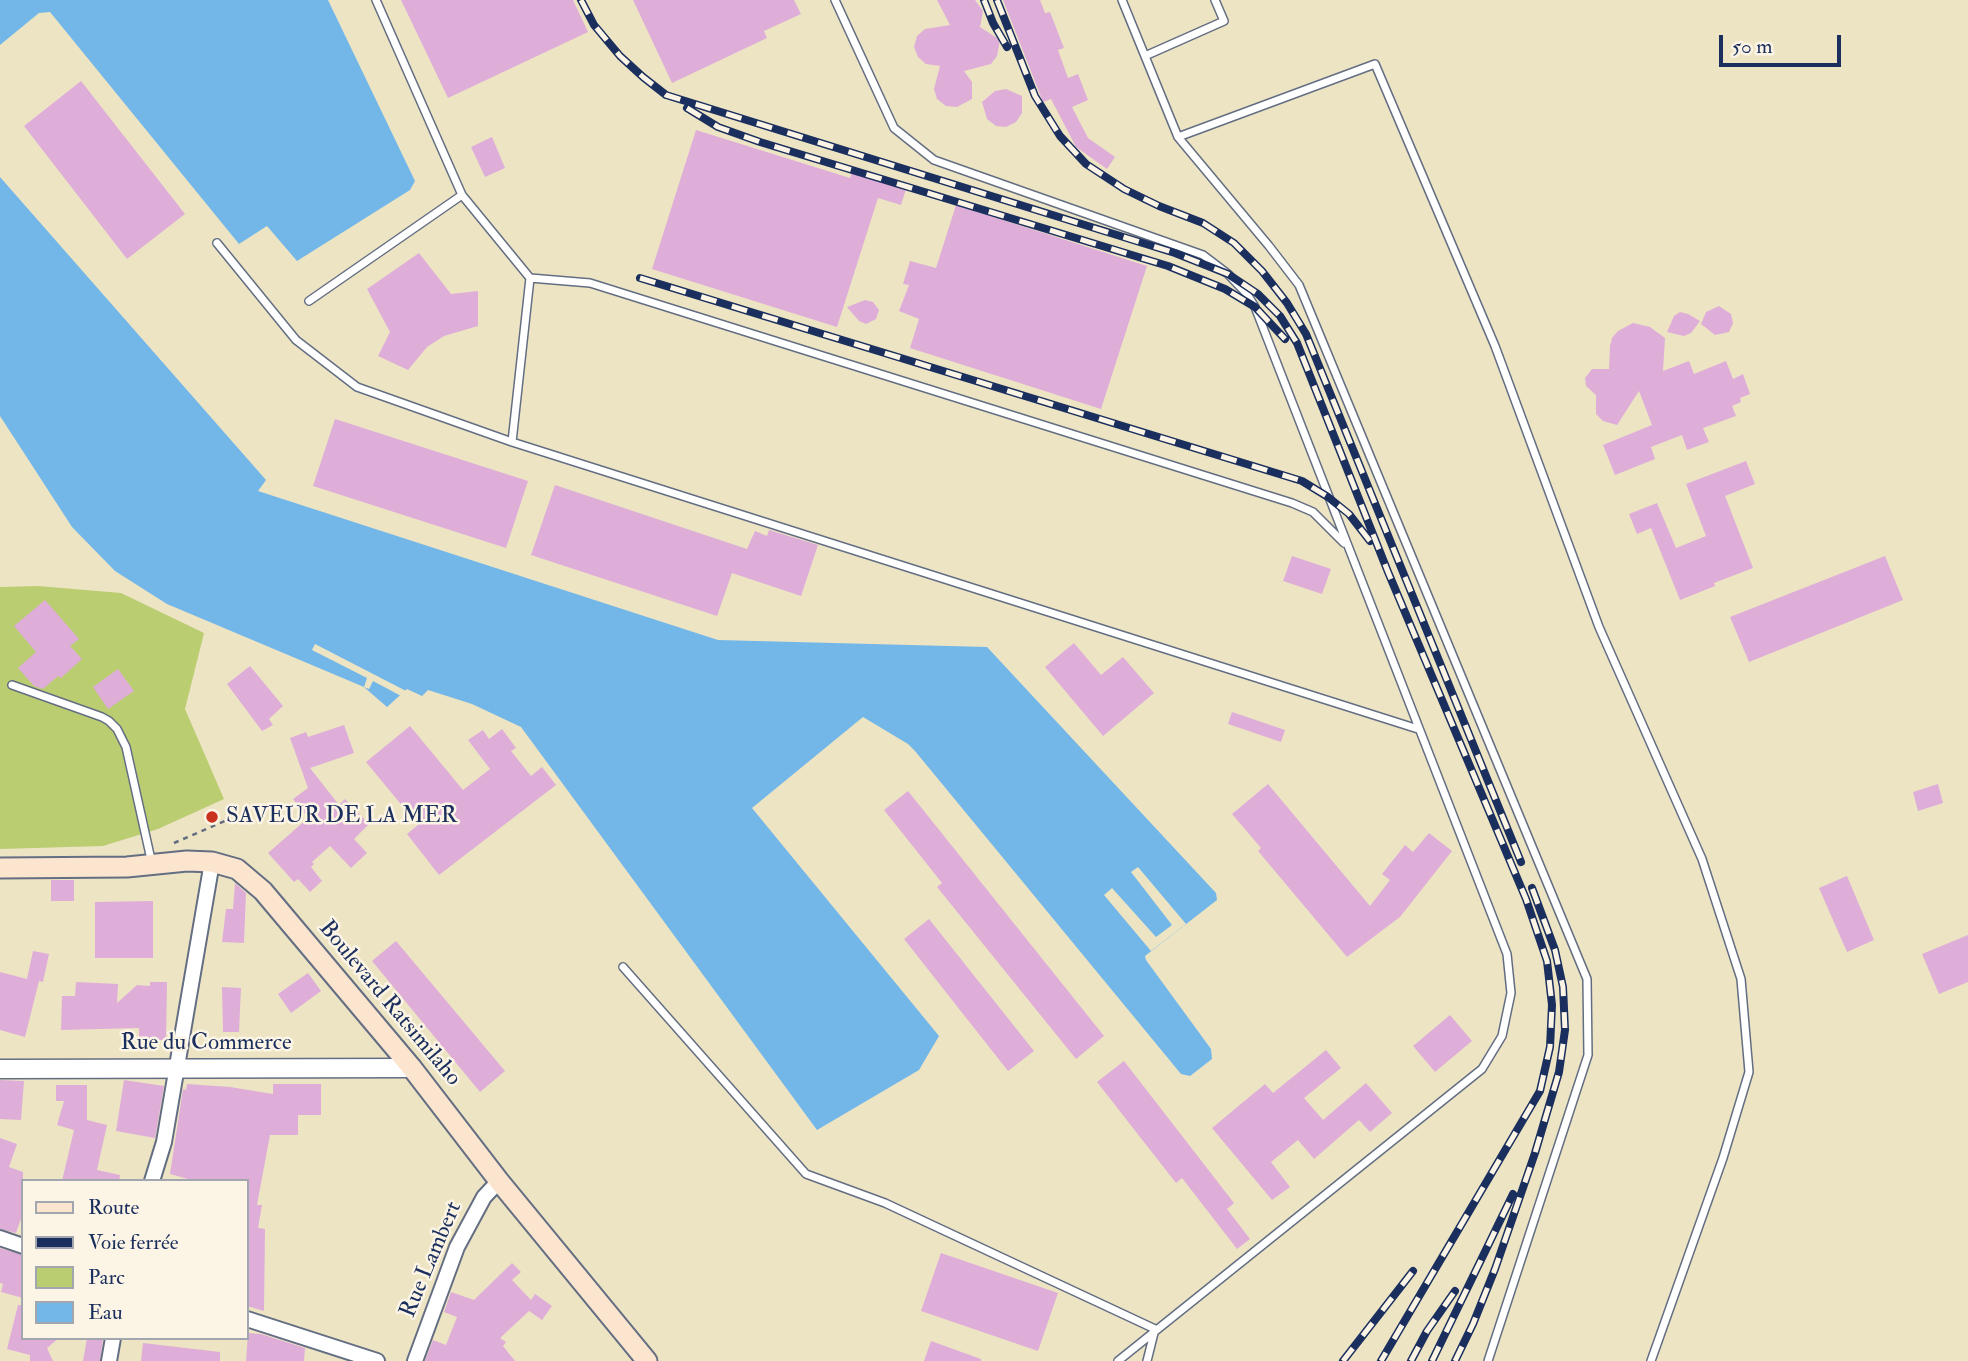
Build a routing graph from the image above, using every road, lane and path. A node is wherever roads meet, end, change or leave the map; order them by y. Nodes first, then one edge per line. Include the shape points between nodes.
1 (376, 0) edge
2 (835, 0) edge
3 (1122, 0) edge
4 (1215, 0) edge
5 (1145, 56) junction
6 (1178, 137) junction
7 (462, 195) junction
8 (217, 243) dead end
9 (530, 278) junction
10 (309, 301) dead end
11 (512, 442) junction
12 (1347, 546) junction
13 (12, 685) dead end
14 (1418, 729) junction
15 (228, 820) dead end
16 (151, 857) junction
17 (212, 862) junction
18 (0, 868) edge
19 (622, 967) dead end
20 (412, 1068) junction
21 (0, 1069) edge
22 (177, 1069) junction
23 (153, 1179) edge
24 (499, 1181) junction
25 (0, 1238) edge
26 (21, 1244) edge
27 (248, 1319) edge
28 (1155, 1329) junction
29 (113, 1340) edge
30 (110, 1361) edge
31 (377, 1361) edge
32 (415, 1361) edge
33 (647, 1361) edge
34 (1118, 1361) edge
35 (1147, 1361) edge
36 (1488, 1361) edge
37 (1651, 1361) edge

1 - 7 lane
2 - 12 lane via 894,128 934,160 1203,255 1228,274 1255,307
3 - 5 lane
4 - 5 lane via 1224,21
5 - 6 lane
6 - 36 lane via 1299,285 1587,979 1588,1055
6 - 37 lane via 1375,64 1495,346 1599,627 1702,859 1741,979 1749,1072
7 - 9 lane
7 - 10 lane
8 - 11 lane via 296,340 358,387
9 - 11 lane
9 - 12 lane via 590,283 1292,503 1313,512
11 - 14 lane
12 - 14 lane
13 - 16 lane via 102,717 117,729 126,747
14 - 28 lane via 1507,954 1511,993 1502,1036 1482,1069
15 - 16 path
16 - 17 main road, Boulevard Ratsimilaho
16 - 18 main road, Boulevard Ratsimilaho
17 - 20 main road, Boulevard Ratsimilaho via 237,869 263,891
17 - 22 street
19 - 28 lane via 806,1174 885,1203
20 - 22 street, Rue du Commerce
20 - 24 main road, Boulevard Ratsimilaho
21 - 22 street, Rue du Commerce
22 - 23 street
24 - 32 street, Rue Lambert via 484,1198 457,1247
24 - 33 main road, Boulevard Ratsimilaho
25 - 26 street
27 - 31 street
28 - 34 lane
28 - 35 lane
29 - 30 street

